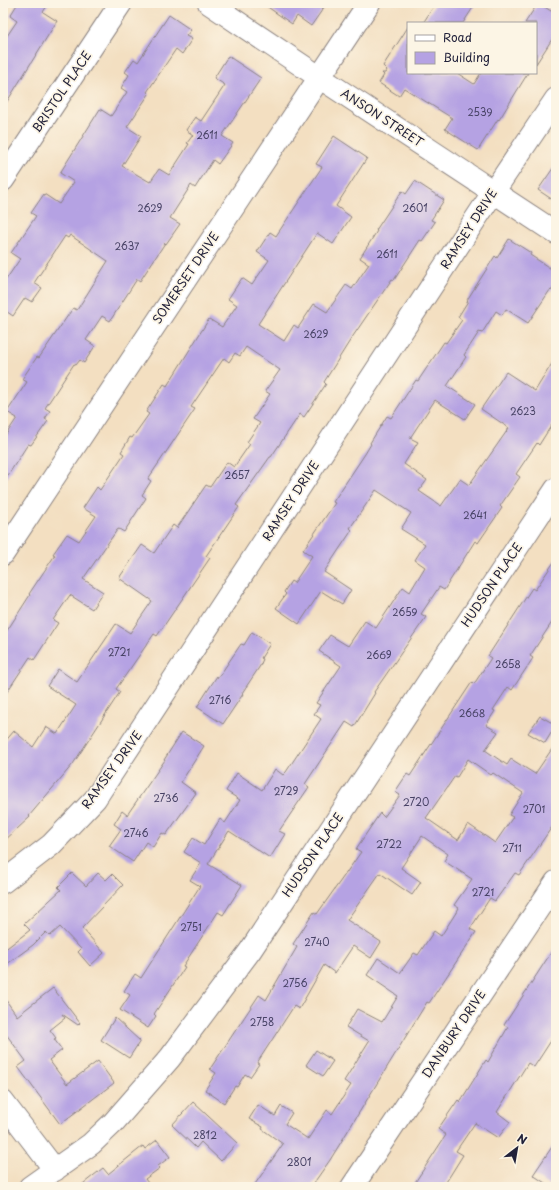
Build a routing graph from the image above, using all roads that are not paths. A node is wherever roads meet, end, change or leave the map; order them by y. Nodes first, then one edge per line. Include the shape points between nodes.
1 (121, 3) edge
2 (209, 3) edge
3 (369, 3) edge
4 (319, 77) junction
5 (556, 99) edge
6 (3, 180) edge
7 (494, 191) junction
8 (556, 233) edge
9 (556, 489) edge
10 (3, 554) edge
11 (3, 882) edge
12 (556, 882) edge
13 (3, 1102) edge
14 (55, 1170) junction
15 (30, 1187) edge
16 (352, 1187) edge

1 - 6 street, BRISTOL PLACE
2 - 4 street, ANSON STREET
3 - 4 street, SOMERSET DRIVE
4 - 7 street, ANSON STREET
4 - 10 street, SOMERSET DRIVE
5 - 7 street, RAMSEY DRIVE
7 - 8 street, ANSON STREET
7 - 11 street, RAMSEY DRIVE via 95,799 51,845
9 - 14 street, HUDSON PLACE via 250,951 170,1058 113,1123 91,1144
12 - 16 street, DANBURY DRIVE
13 - 14 street
14 - 15 street, HUDSON PLACE

